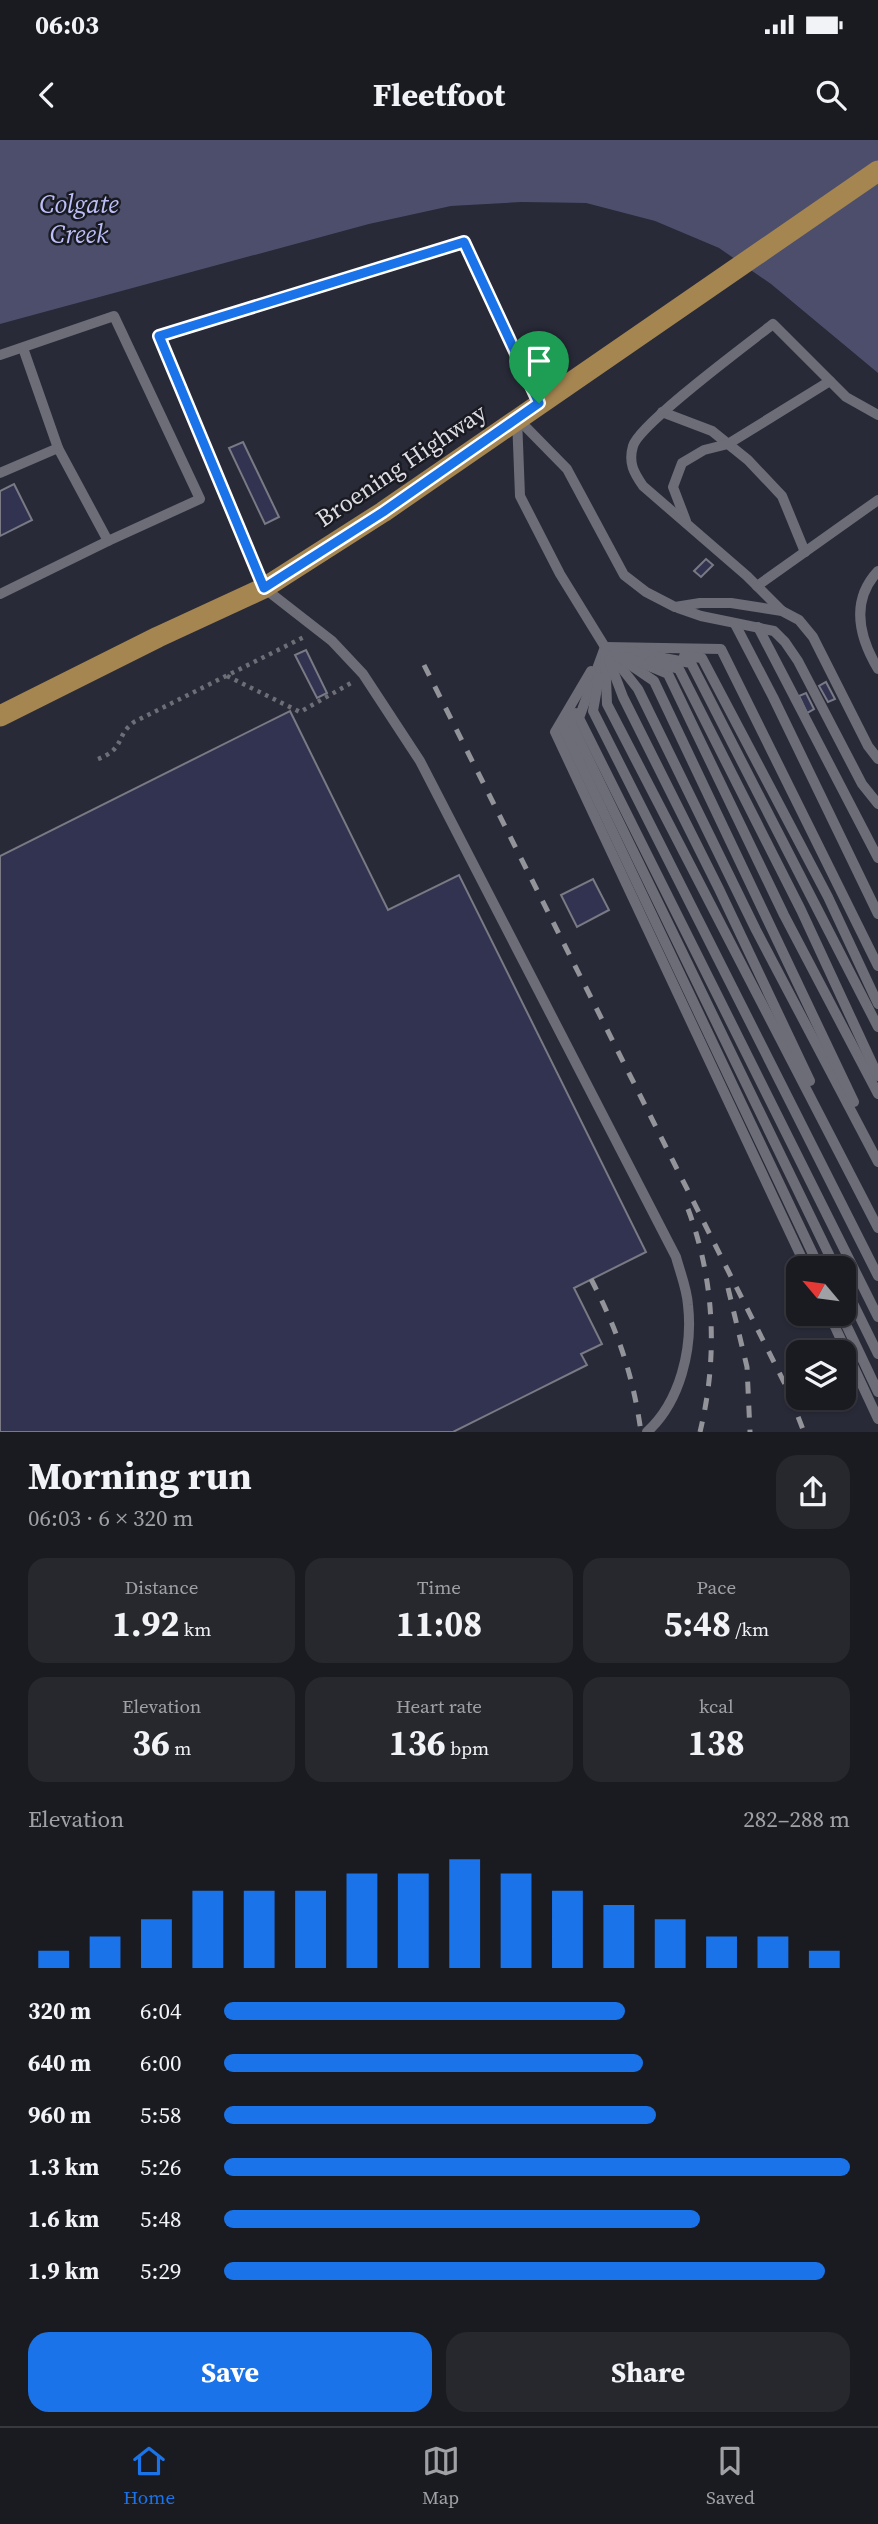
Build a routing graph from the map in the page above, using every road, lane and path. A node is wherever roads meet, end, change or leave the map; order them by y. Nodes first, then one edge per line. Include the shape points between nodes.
1 (878, 171) edge
2 (23, 348) junction
3 (0, 355) edge
4 (831, 382) junction
5 (539, 403) junction
6 (662, 412) junction
7 (878, 415) edge
8 (517, 418) junction
9 (728, 444) junction
10 (58, 448) junction
11 (0, 473) edge
12 (878, 500) edge
13 (687, 524) junction
14 (108, 541) junction
15 (805, 552) junction
16 (878, 571) edge
17 (757, 586) junction
18 (264, 588) junction
19 (0, 594) edge
20 (675, 607) junction
21 (782, 611) junction
22 (735, 624) junction
23 (758, 626) junction
24 (317, 629) junction
25 (605, 647) junction
26 (878, 669) edge
27 (227, 676) junction
28 (364, 676) junction
29 (0, 716) edge
30 (98, 759) dead end
31 (878, 759) edge
32 (878, 803) edge
33 (878, 858) edge
34 (878, 914) edge
35 (878, 966) edge
36 (878, 1004) edge
37 (878, 1027) edge
38 (878, 1076) edge
39 (878, 1094) edge
40 (878, 1152) edge
41 (878, 1162) edge
42 (878, 1227) edge
43 (801, 1256) edge
44 (814, 1256) edge
45 (830, 1256) edge
46 (878, 1276) edge
47 (856, 1309) edge
48 (878, 1317) edge
49 (834, 1326) edge
50 (847, 1326) edge
51 (878, 1354) edge
52 (878, 1392) edge
53 (878, 1419) edge
54 (647, 1432) edge

1 - 5 main road, Broening Highway
2 - 3 lane
2 - 10 lane
2 - 14 lane via 114,316 200,499
4 - 6 lane via 773,324
4 - 7 lane via 846,397
4 - 9 lane
5 - 8 main road, Broening Highway
5 - 18 lane via 464,242 159,336
6 - 9 lane via 712,431
6 - 13 lane via 633,444 631,467 643,486
8 - 18 main road, Broening Highway
8 - 20 lane via 567,469 624,575
8 - 25 lane via 520,496
9 - 13 lane via 704,450 682,463 673,487
9 - 15 lane via 782,496
10 - 11 lane
10 - 14 lane
12 - 15 lane
13 - 17 lane
14 - 19 lane
15 - 17 lane
16 - 26 lane via 864,592 859,617 868,652
17 - 21 lane
18 - 24 lane
18 - 29 main road, Broening Highway
20 - 21 lane via 731,603
20 - 22 lane
21 - 31 lane via 799,620 813,637
22 - 23 lane
22 - 34 lane
23 - 32 lane via 774,631 799,661 856,773
23 - 33 lane
24 - 27 path
24 - 28 lane
25 - 35 lane via 721,649
25 - 36 lane via 702,658 828,897
25 - 37 lane via 691,663
25 - 38 lane via 679,669 801,910
25 - 39 lane via 668,674 784,915
25 - 40 lane via 654,681
25 - 41 lane via 638,689 756,930
25 - 42 lane via 623,697 719,888
25 - 42 lane via 607,704
25 - 43 lane via 555,732
25 - 44 lane via 563,727
25 - 45 lane via 570,723
25 - 46 lane via 593,712
25 - 48 lane via 579,719
27 - 28 path via 300,712
27 - 30 path via 134,722 113,753
28 - 54 lane via 420,761 677,1256 688,1305 687,1352 676,1392
47 - 51 lane
49 - 53 lane
50 - 52 lane

